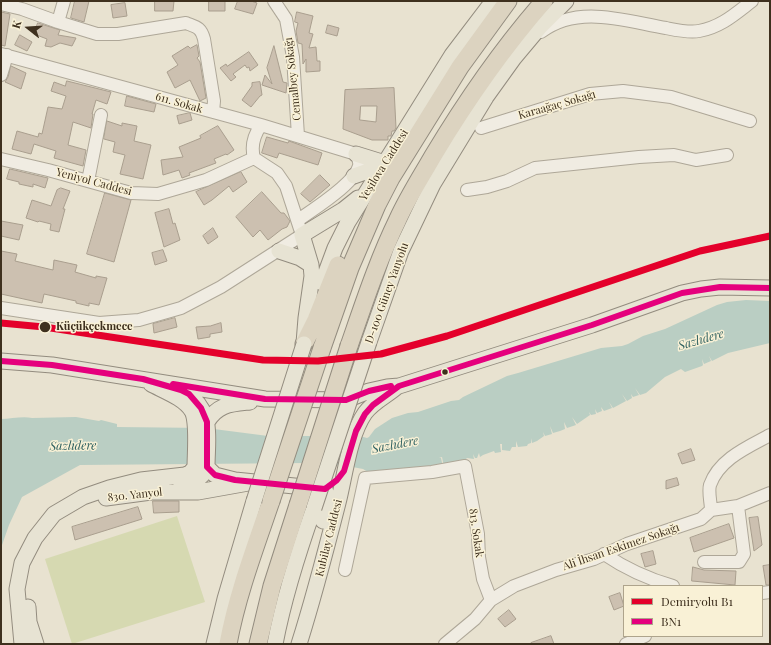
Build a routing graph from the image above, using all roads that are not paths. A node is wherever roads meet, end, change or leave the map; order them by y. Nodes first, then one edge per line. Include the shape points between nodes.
1 (64, 1) edge
2 (274, 1) edge
3 (493, 1) edge
4 (508, 1) edge
5 (544, 1) edge
6 (566, 1) edge
7 (752, 1) edge
8 (4, 3) edge
9 (58, 22) junction
10 (528, 42) junction
11 (4, 54) edge
12 (1, 75) edge
13 (213, 112) junction
14 (101, 115) dead end
15 (750, 121) dead end
16 (261, 125) junction
17 (482, 128) dead end
18 (298, 136) junction
19 (407, 151) junction
20 (356, 154) junction
21 (727, 155) dead end
22 (254, 158) junction
23 (1, 159) edge
24 (385, 163) junction
25 (354, 176) junction
26 (88, 181) junction
27 (368, 190) junction
28 (467, 190) dead end
29 (298, 220) junction
30 (302, 236) junction
31 (280, 251) junction
32 (311, 265) junction
33 (770, 288) edge
34 (1, 308) edge
35 (304, 344) junction
36 (1, 361) edge
37 (144, 379) junction
38 (399, 386) junction
39 (265, 399) junction
40 (346, 400) junction
41 (201, 423) junction
42 (356, 431) junction
43 (770, 435) edge
44 (201, 467) junction
45 (344, 471) junction
46 (254, 482) junction
47 (325, 489) junction
48 (770, 493) edge
49 (738, 506) junction
50 (306, 507) junction
51 (711, 510) junction
52 (604, 554) junction
53 (704, 562) dead end
54 (345, 570) dead end
55 (651, 583) edge
56 (666, 585) edge
57 (491, 600) junction
58 (643, 637) edge
59 (22, 644) edge
60 (36, 644) edge
61 (214, 644) edge
62 (228, 644) edge
63 (258, 644) edge
64 (276, 644) edge
65 (291, 644) edge
66 (299, 644) edge
67 (445, 644) edge
68 (626, 644) edge

1 - 9 street
2 - 18 street, Cemalbey Sokağı via 286,20 293,57
3 - 24 main road, Yeşilova Caddesi via 452,55
4 - 19 highway via 460,67
5 - 50 highway, bridge via 502,52 469,99 398,218 365,298 349,346
6 - 10 main road, D-100 Güney Yanyolu
7 - 10 street via 722,24 698,32 585,15 556,22
8 - 9 street
9 - 13 street via 97,34 118,34 186,23 202,30 214,101
10 - 50 main road, D-100 Güney Yanyolu, bridge via 486,97 427,197 401,251
11 - 12 street
11 - 13 street, 611. Sokak
13 - 16 street, 611. Sokak
14 - 26 street
15 - 17 street, Karaağaç Sokağı via 671,97 623,91 590,94
16 - 18 street, 611. Sokak
16 - 22 street via 256,131
18 - 20 street, 611. Sokak
19 - 35 highway via 351,234
19 - 62 highway, bridge via 363,235 335,307 244,582
20 - 24 main road
20 - 25 street via 359,166
21 - 28 street via 696,160 674,155 638,157 535,168 507,181
22 - 26 street, Yeniyol Caddesi via 206,180 158,194 131,193
22 - 29 street via 277,173 286,186
23 - 26 street, Yeniyol Caddesi
24 - 25 main road
24 - 27 main road, Yeşilova Caddesi
25 - 29 street via 342,188
27 - 30 main road via 343,210
27 - 35 main road, Yeşilova Caddesi via 335,248
29 - 30 street
30 - 31 street
30 - 32 main road
31 - 32 main road
31 - 34 street via 181,308 139,320 99,323
32 - 35 main road
33 - 38 main road via 720,287 682,293 592,325
35 - 61 main road, bridge via 224,599
36 - 37 main road via 52,365
37 - 39 main road
37 - 41 main road via 189,394 201,408
38 - 40 main road via 369,391
38 - 42 main road, Kubilay Caddesi via 372,405
39 - 40 main road
39 - 41 main road via 223,406
40 - 42 main road
41 - 44 main road
42 - 45 main road, Kubilay Caddesi
43 - 51 street via 730,458 717,471 710,487
44 - 46 main road via 215,475
44 - 59 main road, 830. Yanyol via 202,476 194,482 113,487 83,497 54,514 35,538 22,563 17,589
45 - 47 main road
45 - 66 main road, Kubilay Caddesi via 315,594
46 - 47 main road
46 - 60 main road, 830. Yanyol via 198,492 151,492 106,498 72,513 46,535 33,557 27,575 29,622
47 - 65 main road, Kubilay Caddesi via 327,502
48 - 49 street
49 - 51 street
49 - 53 street via 744,554 739,562
50 - 63 highway via 272,586
50 - 64 main road, D-100 Güney Yanyolu via 299,550
51 - 52 street, Ali İhsan Eskimez Sokağı via 701,519
52 - 55 street
52 - 57 street, Ali İhsan Eskimez Sokağı via 514,586
54 - 57 street, 813. Sokak via 366,478 465,466 478,534 483,578
55 - 56 street
57 - 67 street, Ali İhsan Eskimez Sokağı
58 - 68 street

